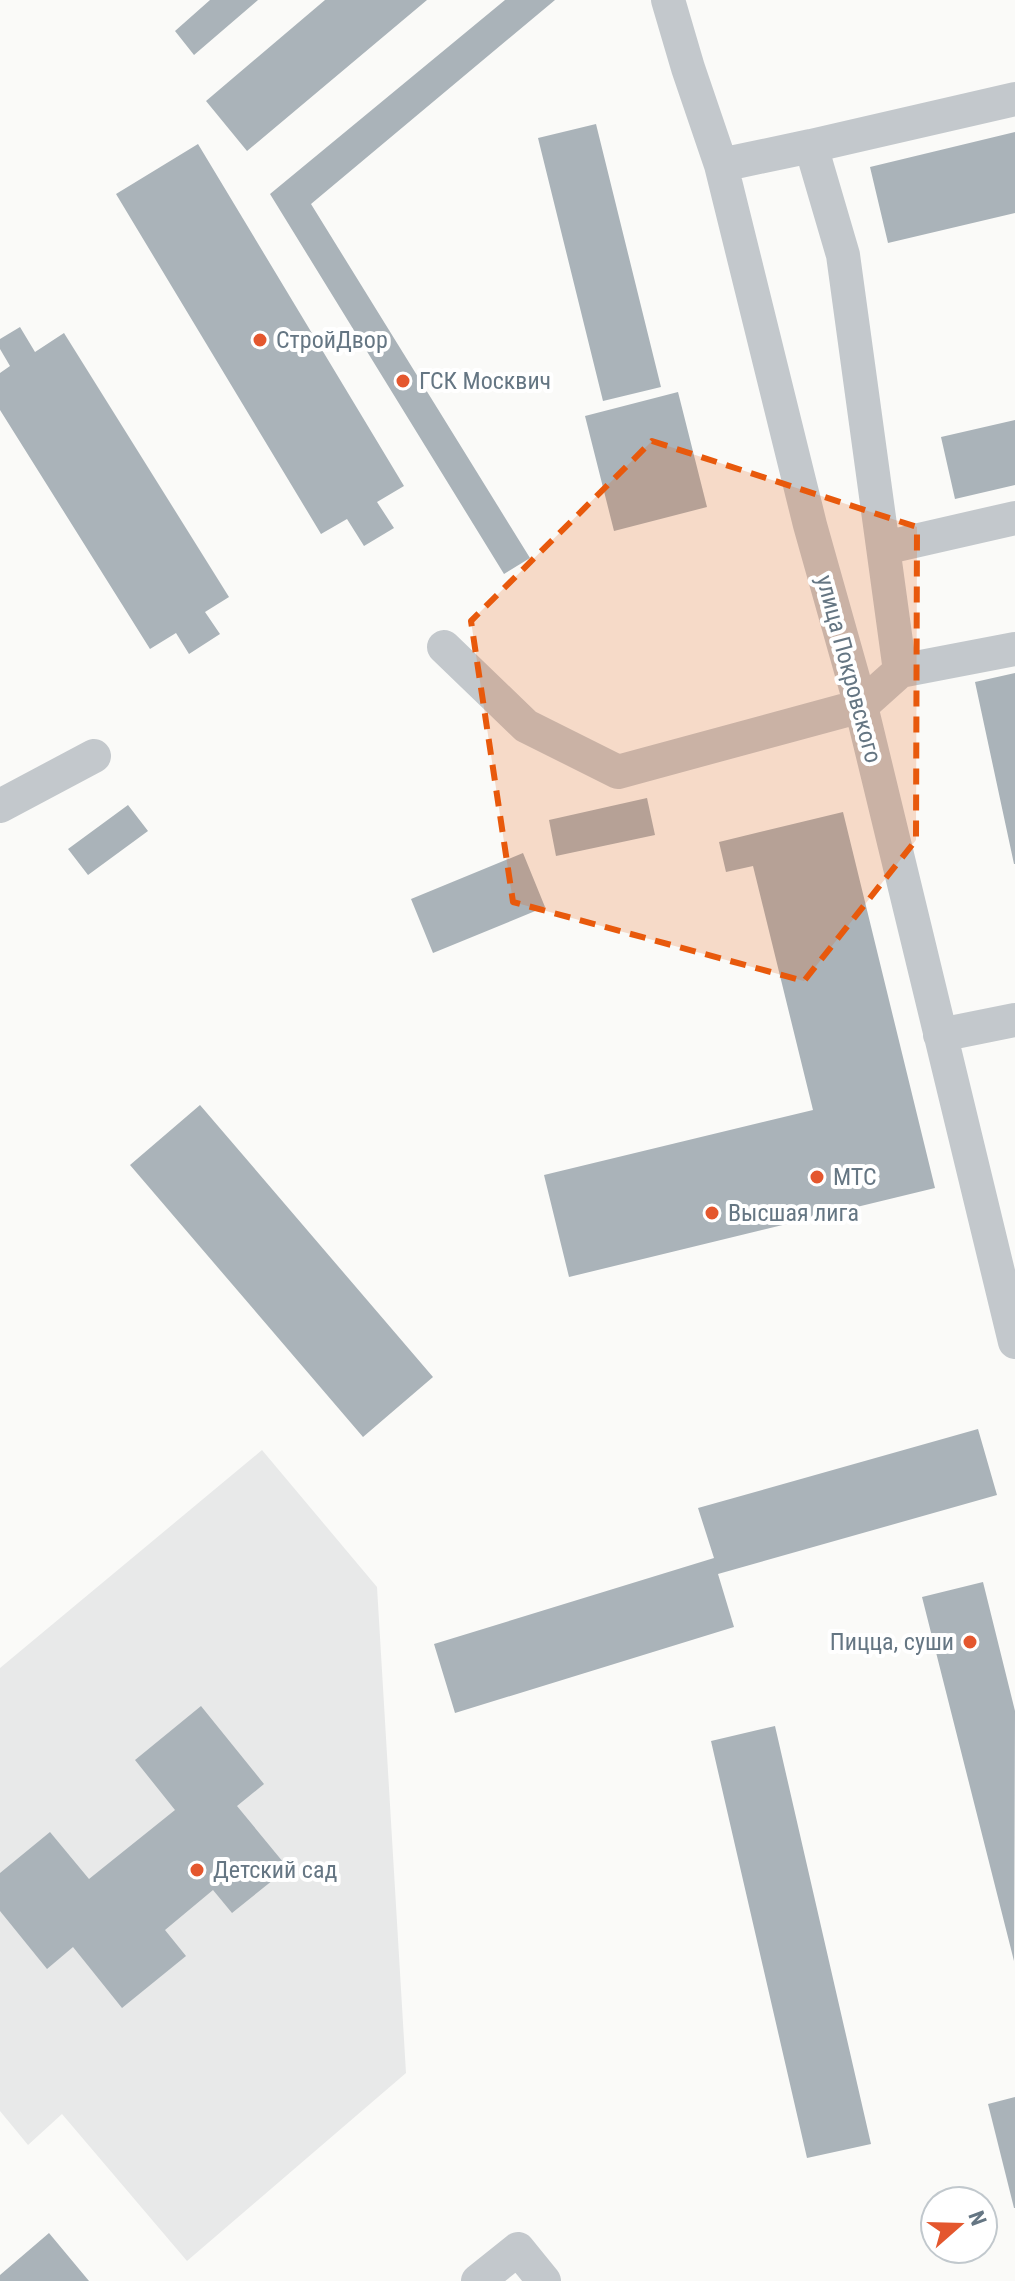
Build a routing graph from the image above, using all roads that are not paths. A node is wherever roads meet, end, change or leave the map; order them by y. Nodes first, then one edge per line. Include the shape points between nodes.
1 (643, 0) edge
2 (668, 0) edge
3 (688, 68) junction
4 (1015, 99) edge
5 (811, 146) junction
6 (721, 165) junction
7 (1015, 518) edge
8 (884, 548) junction
9 (444, 647) dead end
10 (1015, 649) edge
11 (900, 671) junction
12 (861, 706) junction
13 (94, 756) dead end
14 (0, 806) edge
15 (1015, 1020) edge
16 (940, 1035) junction
17 (1015, 1342) edge
18 (478, 2281) edge
19 (544, 2281) edge

1 - 3 street
2 - 3 street, улица Покровского
3 - 6 street, улица Покровского
4 - 5 street
5 - 6 street
5 - 8 street via 843,255
6 - 12 street, улица Покровского via 810,525
7 - 8 street
8 - 11 street
9 - 12 street via 526,726 618,772
10 - 11 street
11 - 12 street
12 - 16 street, улица Покровского
13 - 14 street
15 - 16 street
16 - 17 street, улица Покровского
18 - 19 street via 518,2249

